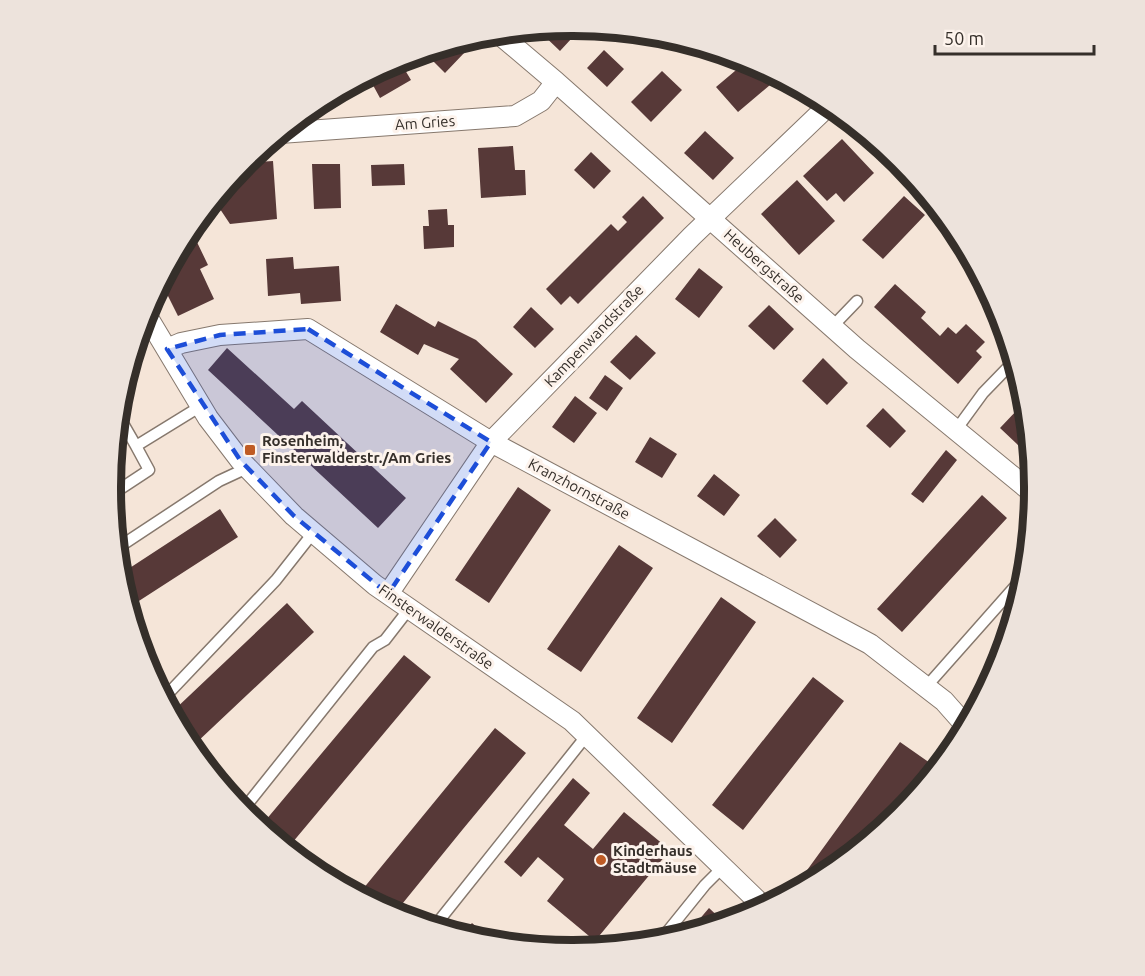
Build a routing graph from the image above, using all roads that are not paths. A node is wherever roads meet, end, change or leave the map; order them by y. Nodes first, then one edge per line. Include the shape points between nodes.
1 (508, 41) edge
2 (556, 82) junction
3 (822, 111) edge
4 (293, 132) edge
5 (710, 218) junction
6 (856, 301) dead end
7 (152, 324) edge
8 (832, 327) junction
9 (167, 349) junction
10 (1008, 367) edge
11 (201, 406) junction
12 (125, 426) edge
13 (956, 429) junction
14 (491, 442) junction
15 (136, 446) junction
16 (247, 468) junction
17 (1024, 486) edge
18 (121, 488) edge
19 (313, 533) junction
20 (124, 544) edge
21 (1013, 589) edge
22 (388, 594) junction
23 (409, 609) junction
24 (926, 687) junction
25 (169, 692) edge
26 (961, 719) edge
27 (587, 735) junction
28 (248, 803) edge
29 (723, 867) junction
30 (757, 900) edge
31 (440, 920) edge
32 (669, 929) edge

1 - 2 street, Heubergstraße
2 - 4 street, Am Gries via 541,101 515,116
2 - 5 street, Heubergstraße
3 - 5 street, Kampenwandstraße
5 - 8 street, Heubergstraße
5 - 14 street, Kampenwandstraße
6 - 8 lane
7 - 9 street, Finsterwalderstraße
8 - 13 street, Heubergstraße
9 - 11 street, Finsterwalderstraße
9 - 14 street, Kranzhornstraße via 220,335 308,329
10 - 13 lane
11 - 15 lane
11 - 16 street, Finsterwalderstraße
12 - 15 lane
13 - 17 street, Heubergstraße
14 - 22 street, Kampenwandstraße
14 - 24 street, Kranzhornstraße via 870,644
15 - 18 lane via 149,470
16 - 19 street, Finsterwalderstraße
16 - 20 lane via 219,481
19 - 22 street, Finsterwalderstraße
19 - 25 lane via 276,580
21 - 24 lane
22 - 23 street, Finsterwalderstraße
23 - 27 street, Finsterwalderstraße
23 - 28 lane via 385,640 373,647
24 - 26 street, Kranzhornstraße
27 - 29 street, Finsterwalderstraße
27 - 31 lane
29 - 30 street, Finsterwalderstraße
29 - 32 lane

